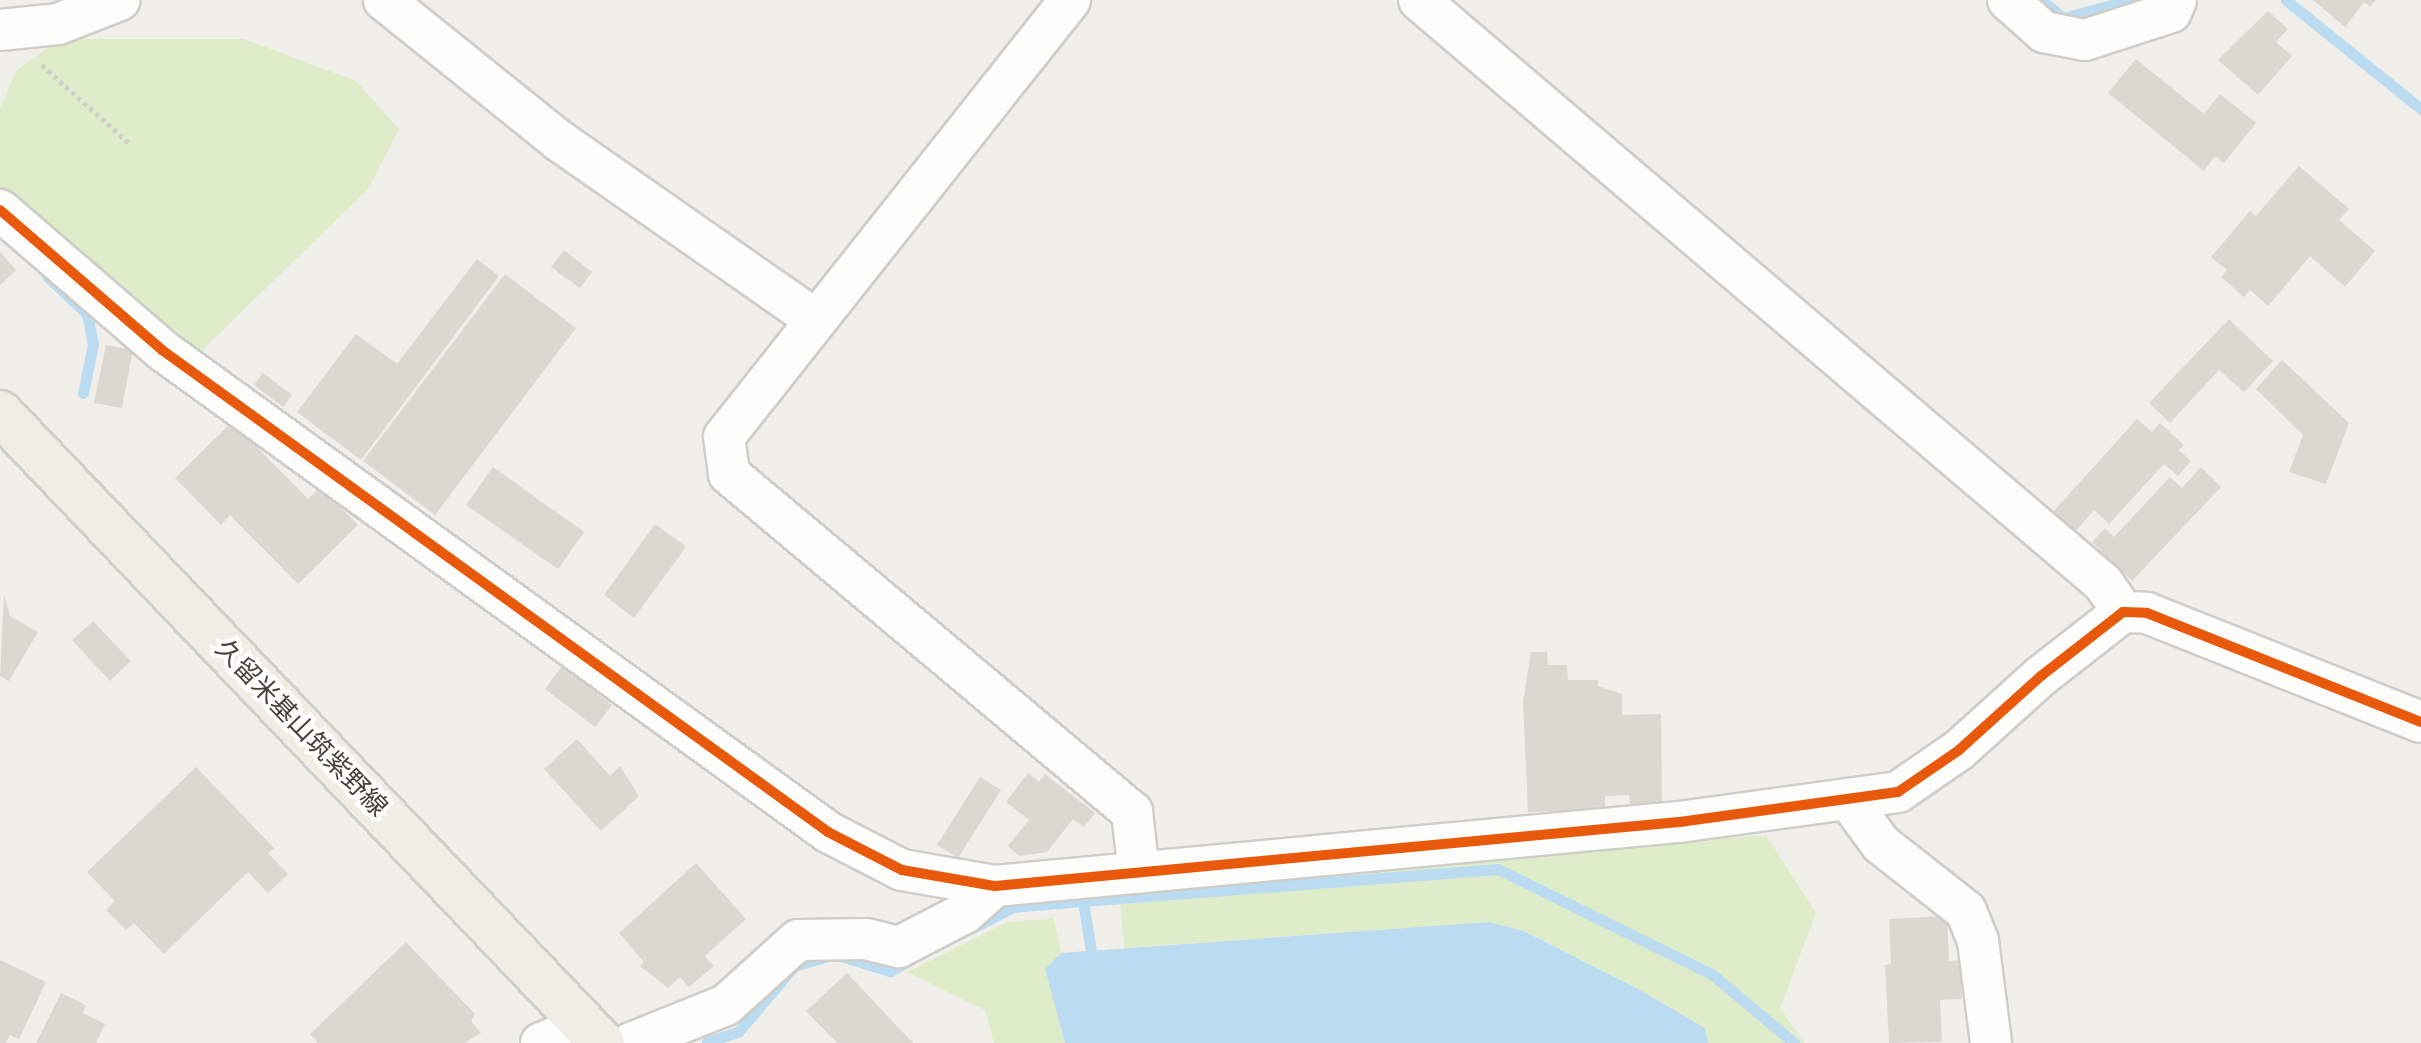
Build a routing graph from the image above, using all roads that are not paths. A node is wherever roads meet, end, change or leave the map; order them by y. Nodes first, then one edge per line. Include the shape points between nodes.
1 (120, 0) edge
2 (384, 0) edge
3 (1070, 0) edge
4 (1419, 0) edge
5 (2008, 0) edge
6 (2176, 0) edge
7 (1, 30) edge
8 (0, 210) edge
9 (815, 319) junction
10 (0, 413) edge
11 (2123, 612) junction
12 (2421, 722) edge
13 (1850, 802) junction
14 (1139, 873) junction
15 (995, 886) junction
16 (593, 1034) edge
17 (541, 1043) edge
18 (631, 1043) edge
19 (1991, 1043) edge

1 - 7 street via 58,24
2 - 9 street via 558,140
3 - 9 street
4 - 11 street via 2103,583
5 - 6 street via 2044,32 2085,40 2171,12
8 - 15 street via 162,350 828,832 902,870
9 - 14 street via 724,437 729,474 1132,812
10 - 16 main road, 久留米基山筑紫野線
11 - 12 street via 2147,613
11 - 13 street via 1922,779 1898,792
13 - 14 street
13 - 19 street via 1881,844 1966,911 1978,941
14 - 15 street
15 - 18 street via 965,913 899,947 866,939 798,940 726,1005
16 - 17 street

